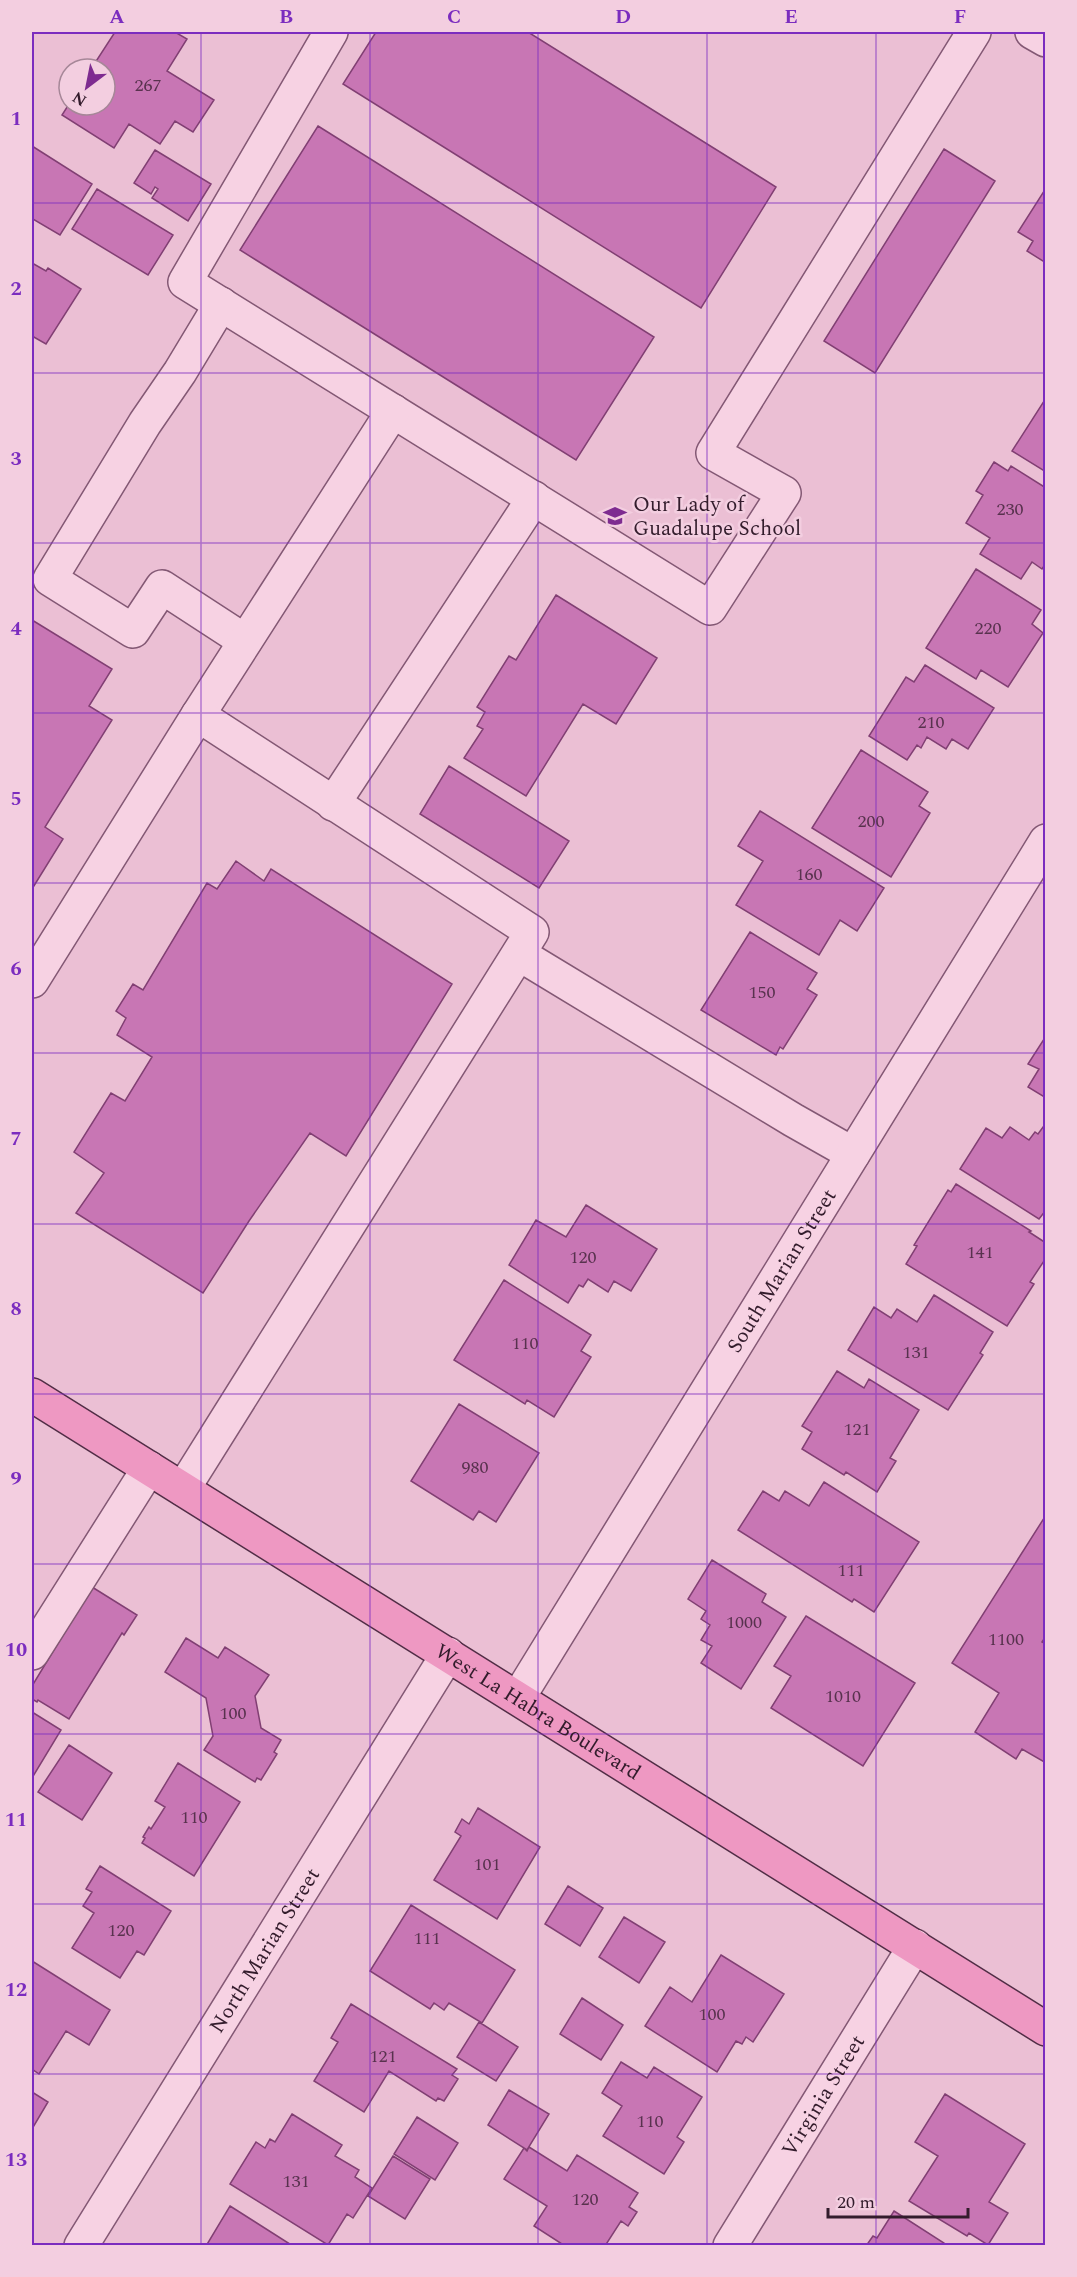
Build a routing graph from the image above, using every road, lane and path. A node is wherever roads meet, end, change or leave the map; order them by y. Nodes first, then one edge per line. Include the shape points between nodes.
1 (331, 32) edge
2 (974, 32) edge
3 (1032, 32) edge
4 (1046, 40) edge
5 (221, 304) junction
6 (393, 411) junction
7 (534, 498) junction
8 (245, 641) junction
9 (198, 716) junction
10 (333, 804) junction
11 (1046, 841) edge
12 (526, 943) junction
13 (32, 981) edge
14 (853, 1154) junction
15 (32, 1395) edge
16 (149, 1468) junction
17 (183, 1489) junction
18 (32, 1653) edge
19 (448, 1654) junction
20 (518, 1698) junction
21 (915, 1946) junction
22 (1046, 2029) edge
23 (81, 2246) edge
24 (730, 2246) edge

1 - 5 street via 185,282
2 - 7 street via 713,453 784,493 710,608
3 - 4 street
5 - 6 street
5 - 8 street via 50,579 134,631 162,587
6 - 7 street
6 - 8 street
7 - 10 street
8 - 9 street
9 - 10 street
9 - 13 street
10 - 12 street
11 - 14 street, South Marian Street
12 - 14 street via 793,1119
12 - 17 street
14 - 20 street, South Marian Street
15 - 16 main road, West La Habra Boulevard
16 - 17 main road, West La Habra Boulevard
16 - 18 street
17 - 19 main road, West La Habra Boulevard
19 - 20 main road, West La Habra Boulevard
19 - 23 street, North Marian Street
20 - 21 main road, West La Habra Boulevard
21 - 22 main road, West La Habra Boulevard
21 - 24 street, Virginia Street

